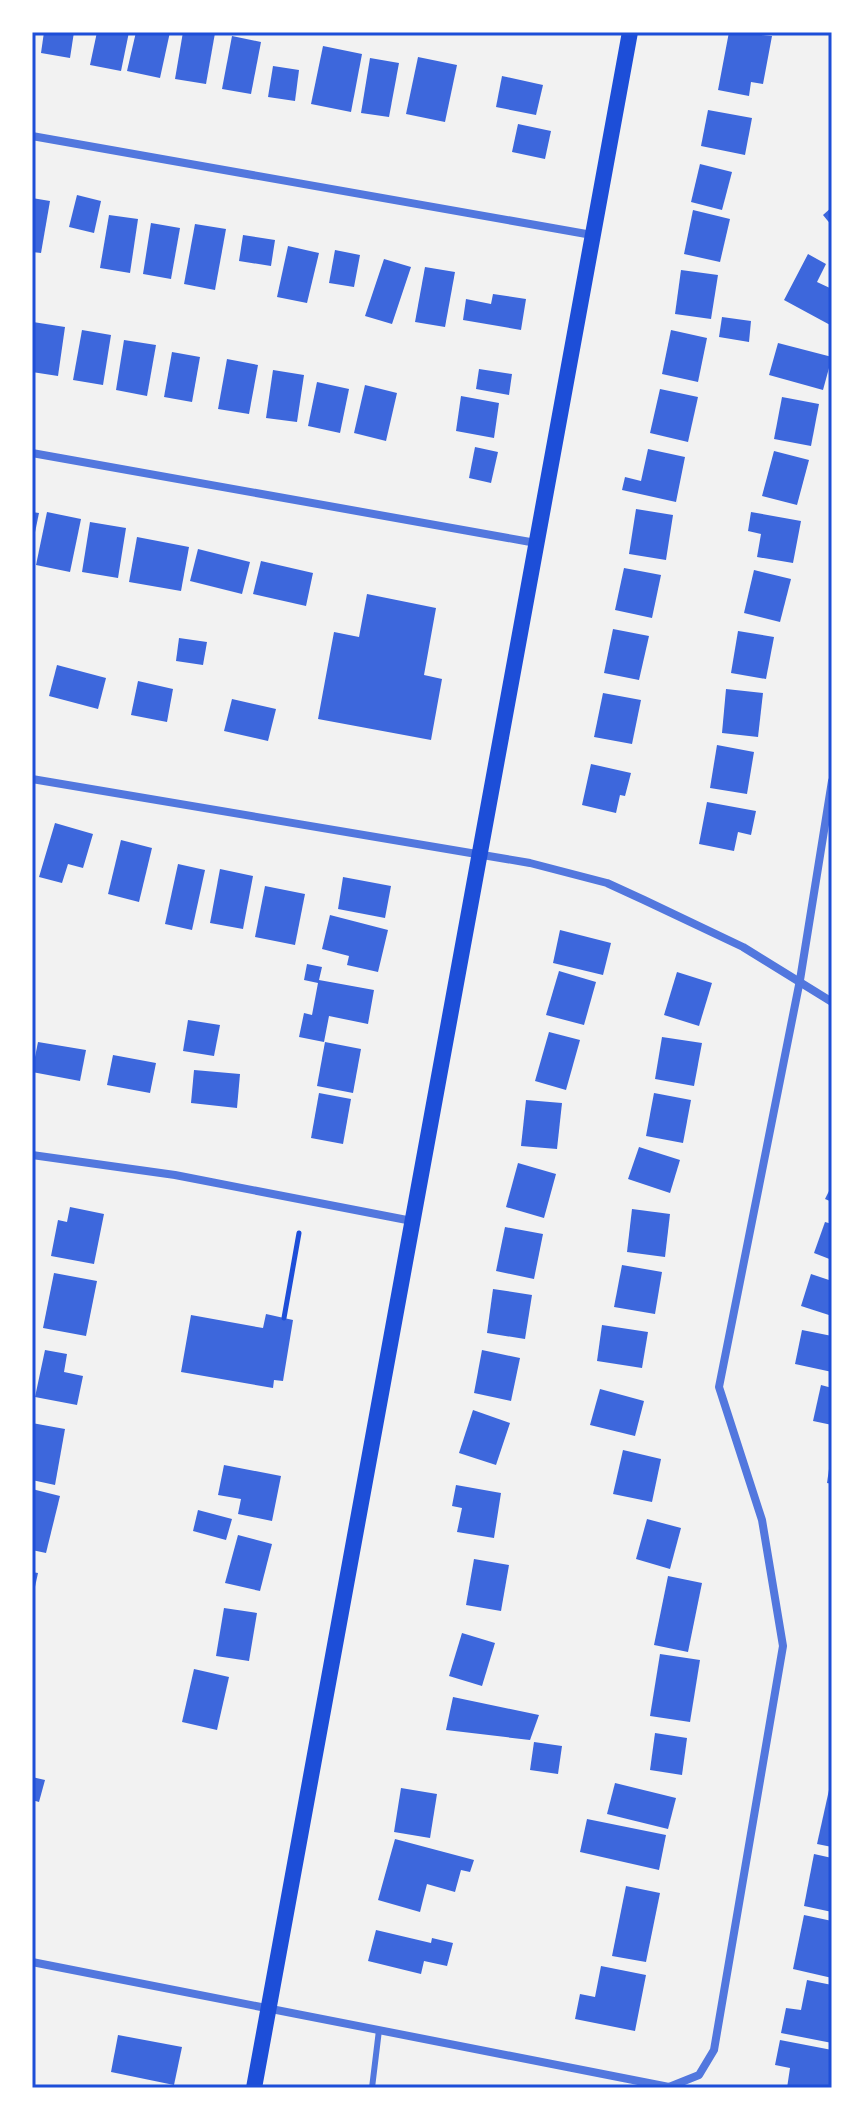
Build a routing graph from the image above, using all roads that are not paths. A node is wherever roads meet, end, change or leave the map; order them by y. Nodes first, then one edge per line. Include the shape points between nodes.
1 (630, 32) edge
2 (32, 136) edge
3 (593, 235) junction
4 (32, 453) edge
5 (536, 543) junction
6 (32, 779) edge
7 (832, 781) edge
8 (480, 854) junction
9 (800, 980) junction
10 (832, 1002) edge
11 (32, 1155) edge
12 (412, 1221) junction
13 (32, 1962) edge
14 (269, 2008) junction
15 (379, 2030) junction
16 (674, 2087) edge
17 (254, 2088) edge
18 (372, 2088) edge

1 - 3 main road
2 - 3 street
3 - 5 main road
4 - 5 street
5 - 8 main road
6 - 8 street
7 - 9 street
8 - 9 street via 607,883
8 - 12 main road
9 - 10 street
9 - 16 street via 719,1387 762,1520 783,1646 714,2050 699,2075
11 - 12 street via 175,1175
12 - 14 main road
13 - 14 street
14 - 15 street
14 - 17 main road
15 - 16 street
15 - 18 lane

